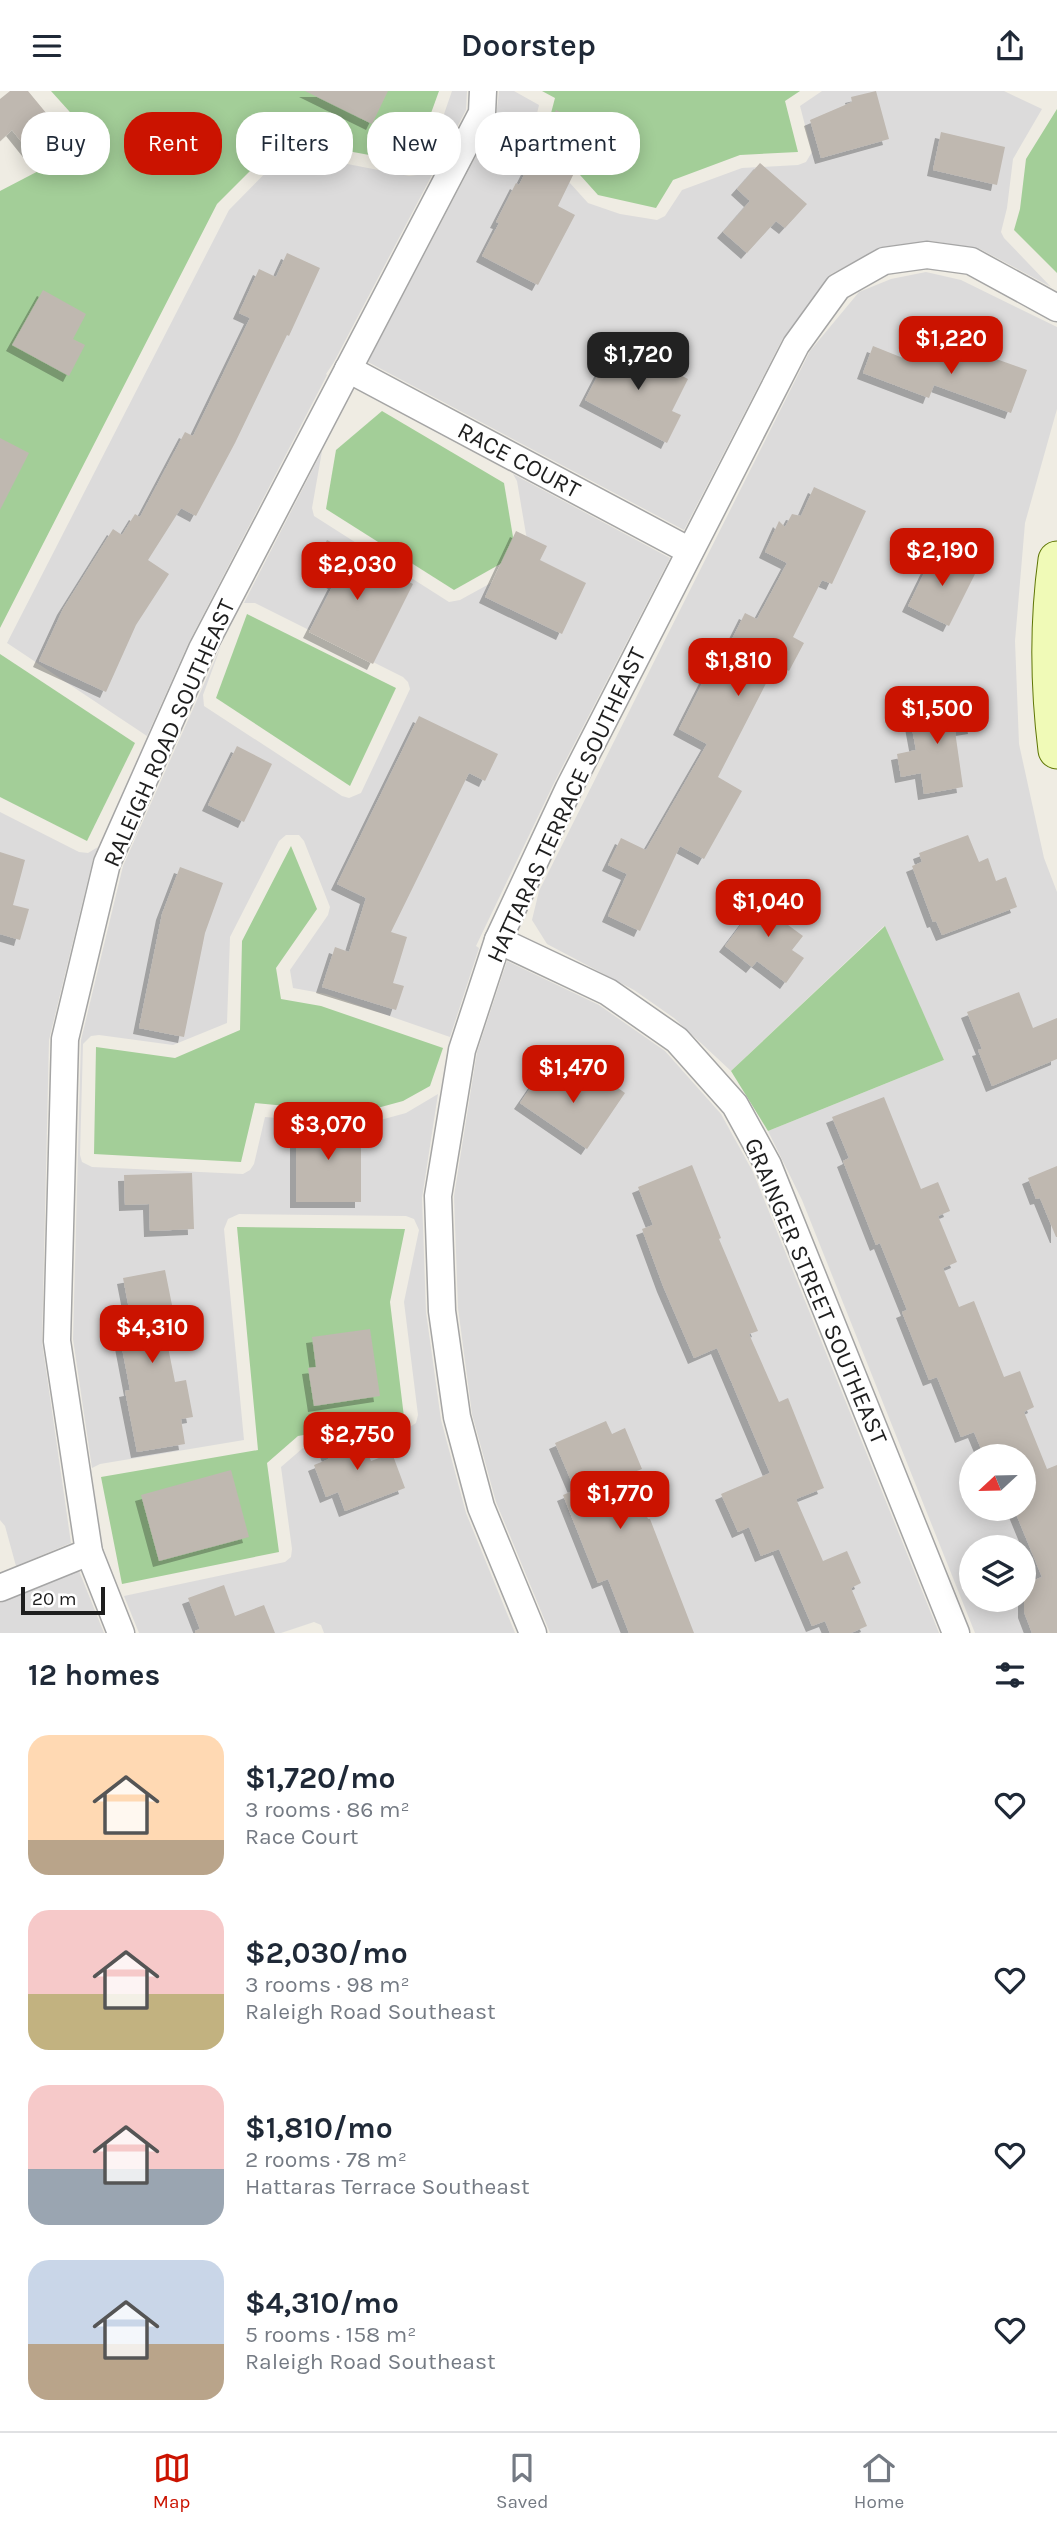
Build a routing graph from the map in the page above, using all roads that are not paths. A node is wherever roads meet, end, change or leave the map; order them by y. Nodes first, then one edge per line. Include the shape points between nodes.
1 (483, 91) edge
2 (1057, 308) edge
3 (348, 369) junction
4 (690, 551) junction
5 (1057, 560) edge
6 (1057, 750) edge
7 (498, 940) junction
8 (89, 1552) junction
9 (0, 1588) edge
10 (121, 1633) edge
11 (533, 1633) edge
12 (956, 1633) edge

1 - 3 street, RALEIGH ROAD SOUTHEAST via 482,113
2 - 4 street, HATTARAS TERRACE SOUTHEAST via 971,261 928,255 884,261 838,287 796,345
3 - 4 street, RACE COURT
3 - 8 street, RALEIGH ROAD SOUTHEAST via 202,649 107,863 65,1039 57,1341
4 - 7 street, HATTARAS TERRACE SOUTHEAST via 569,788
5 - 6 street via 1050,691
7 - 11 street, HATTARAS TERRACE SOUTHEAST via 462,1050 438,1196 442,1311 457,1417 481,1507
7 - 12 street, GRAINGER STREET SOUTHEAST via 608,992 677,1040 735,1105 768,1165
8 - 9 street
8 - 10 street, RALEIGH ROAD SOUTHEAST

